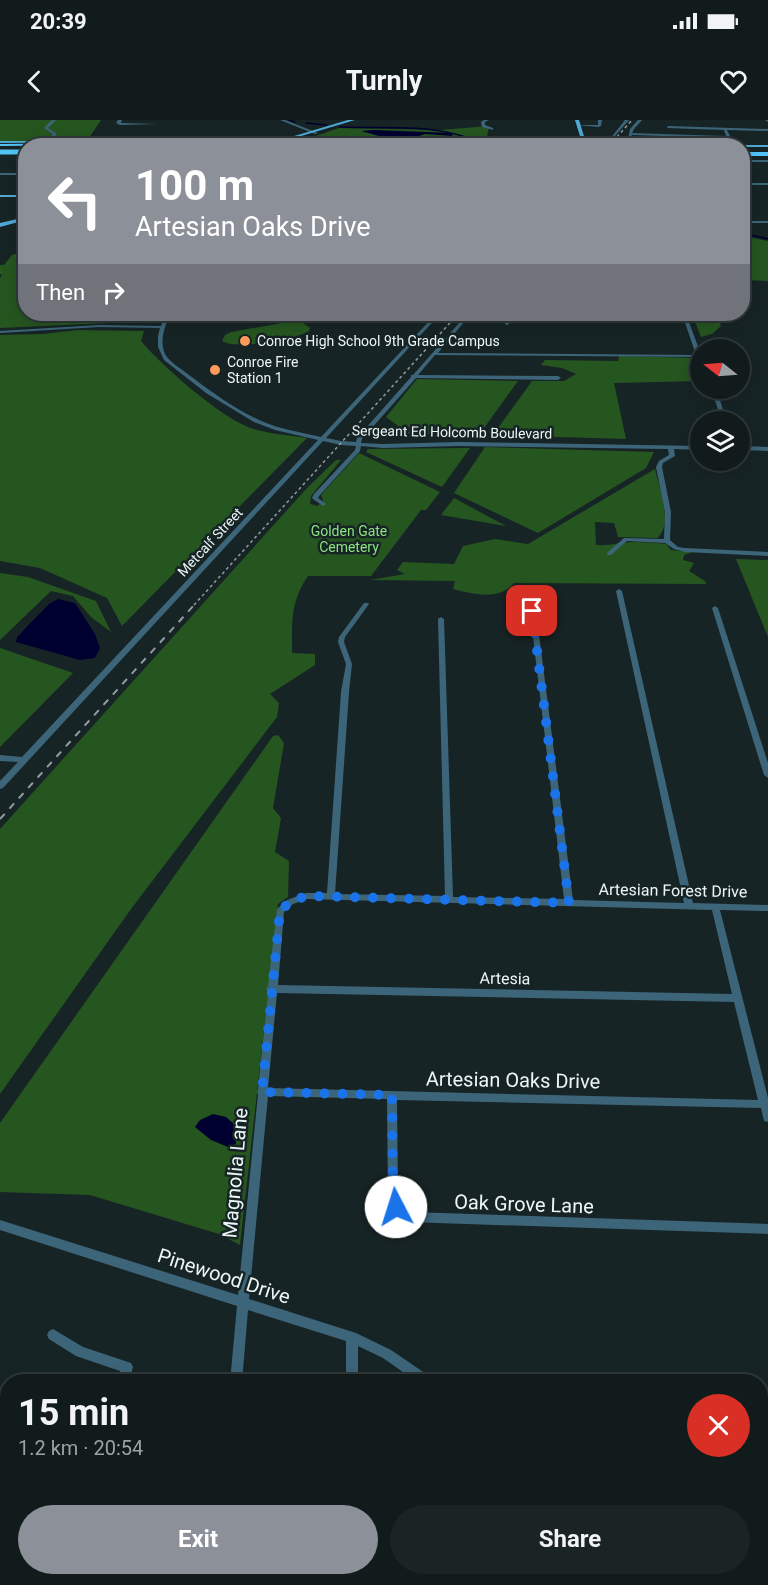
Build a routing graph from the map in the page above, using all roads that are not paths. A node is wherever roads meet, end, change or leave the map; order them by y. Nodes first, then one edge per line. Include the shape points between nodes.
1 (54, 120) edge
2 (120, 120) edge
3 (282, 120) edge
4 (357, 120) edge
5 (487, 120) edge
6 (600, 120) edge
7 (627, 120) edge
8 (640, 120) edge
9 (673, 120) edge
10 (158, 122) edge
11 (298, 122) edge
12 (768, 122) edge
13 (577, 123) edge
14 (742, 124) dead end
15 (668, 127) junction
16 (153, 129) dead end
17 (492, 129) dead end
18 (725, 129) dead end
19 (768, 130) edge
20 (312, 131) junction
21 (303, 134) junction
22 (631, 134) junction
23 (664, 135) junction
24 (678, 136) joint
25 (726, 137) joint
26 (50, 138) edge
27 (279, 138) edge
28 (292, 138) edge
29 (299, 138) edge
30 (323, 138) edge
31 (583, 138) edge
32 (611, 138) edge
33 (628, 138) edge
34 (18, 146) edge
35 (18, 147) edge
36 (18, 147) edge
37 (0, 148) edge
38 (750, 150) edge
39 (768, 150) edge
40 (18, 151) edge
41 (750, 161) edge
42 (768, 161) edge
43 (0, 174) edge
44 (18, 174) edge
45 (750, 184) edge
46 (768, 184) edge
47 (0, 196) edge
48 (17, 196) edge
49 (18, 219) edge
50 (750, 222) edge
51 (768, 222) edge
52 (0, 224) edge
53 (165, 321) edge
54 (431, 321) edge
55 (463, 321) edge
56 (507, 321) edge
57 (686, 321) edge
58 (507, 324) dead end
59 (162, 327) junction
60 (0, 332) edge
61 (693, 339) edge
62 (434, 354) junction
63 (690, 355) edge
64 (413, 376) junction
65 (558, 378) dead end
66 (323, 439) junction
67 (359, 445) junction
68 (671, 447) junction
69 (690, 448) edge
70 (750, 448) edge
71 (768, 449) edge
72 (323, 504) dead end
73 (667, 541) junction
74 (609, 554) dead end
75 (768, 554) edge
76 (619, 591) dead end
77 (366, 604) dead end
78 (715, 608) dead end
79 (532, 611) dead end
80 (441, 619) dead end
81 (0, 758) edge
82 (24, 760) junction
83 (768, 775) edge
84 (0, 786) edge
85 (331, 896) junction
86 (449, 899) junction
87 (290, 902) joint
88 (569, 903) junction
89 (689, 906) junction
90 (715, 906) junction
91 (768, 908) edge
92 (271, 989) junction
93 (738, 998) junction
94 (262, 1092) junction
95 (392, 1095) junction
96 (764, 1104) junction
97 (768, 1118) edge
98 (0, 1225) edge
99 (768, 1229) edge
100 (242, 1303) junction
101 (53, 1335) dead end
102 (352, 1337) junction
103 (125, 1374) edge
104 (237, 1374) edge
105 (352, 1374) edge
106 (416, 1374) edge

1 - 26 street via 46,128 55,134
2 - 10 street via 120,124
3 - 11 street
4 - 20 main road
4 - 20 main road
5 - 17 street via 483,126
6 - 13 street via 599,126
7 - 32 street
8 - 22 street
9 - 15 street
10 - 16 street
11 - 20 street
11 - 20 street
12 - 14 street
13 - 31 main road
15 - 19 street
15 - 23 street
18 - 25 street
20 - 21 main road
20 - 29 main road
20 - 30 main road
21 - 27 main road
21 - 28 main road
22 - 23 street
22 - 33 street
23 - 24 street
24 - 25 street
34 - 37 main road
35 - 37 highway, bridge
36 - 37 highway
37 - 40 highway, bridge
38 - 39 highway
41 - 42 street
43 - 44 street
45 - 46 street
47 - 48 main road
49 - 52 main road
50 - 51 street
53 - 59 street, Sergeant Ed Holcomb Boulevard
54 - 66 street, Metcalf Street
55 - 62 street
56 - 58 street
57 - 61 street
59 - 60 street
59 - 66 street, Sergeant Ed Holcomb Boulevard via 159,346 166,359 208,392 268,426
62 - 63 street
62 - 64 street
64 - 65 street
64 - 67 street via 359,439
66 - 67 street, Sergeant Ed Holcomb Boulevard
66 - 82 street, Metcalf Street
67 - 68 street, Sergeant Ed Holcomb Boulevard
67 - 72 street via 317,494 315,498
68 - 69 street, Sergeant Ed Holcomb Boulevard
68 - 73 street via 672,456 659,467 668,512
70 - 71 street
73 - 74 street via 626,539
73 - 75 street via 685,550
76 - 89 street
77 - 85 street via 341,642 349,664
78 - 83 street
79 - 88 street
80 - 86 street
81 - 82 street
82 - 84 street, Metcalf Street
85 - 86 street, Artesian Forest Drive
85 - 87 street, Artesian Forest Drive via 306,896
86 - 88 street, Artesian Forest Drive
87 - 92 street, Magnolia Lane via 280,911
88 - 89 street, Artesian Forest Drive
89 - 90 street, Artesian Forest Drive
90 - 91 street, Artesian Forest Drive
90 - 93 street
92 - 93 street, Artesia
92 - 94 street, Magnolia Lane
93 - 96 street
94 - 95 street, Artesian Oaks Drive
94 - 100 street, Magnolia Lane
95 - 96 street, Artesian Oaks Drive
95 - 99 street, Oak Grove Lane via 393,1198 396,1207 408,1217
96 - 97 street
98 - 100 street, Pinewood Drive
100 - 102 street, Pinewood Drive
100 - 104 street, Magnolia Lane
101 - 103 street via 80,1352 127,1367
102 - 105 street
102 - 106 street, Pinewood Drive

